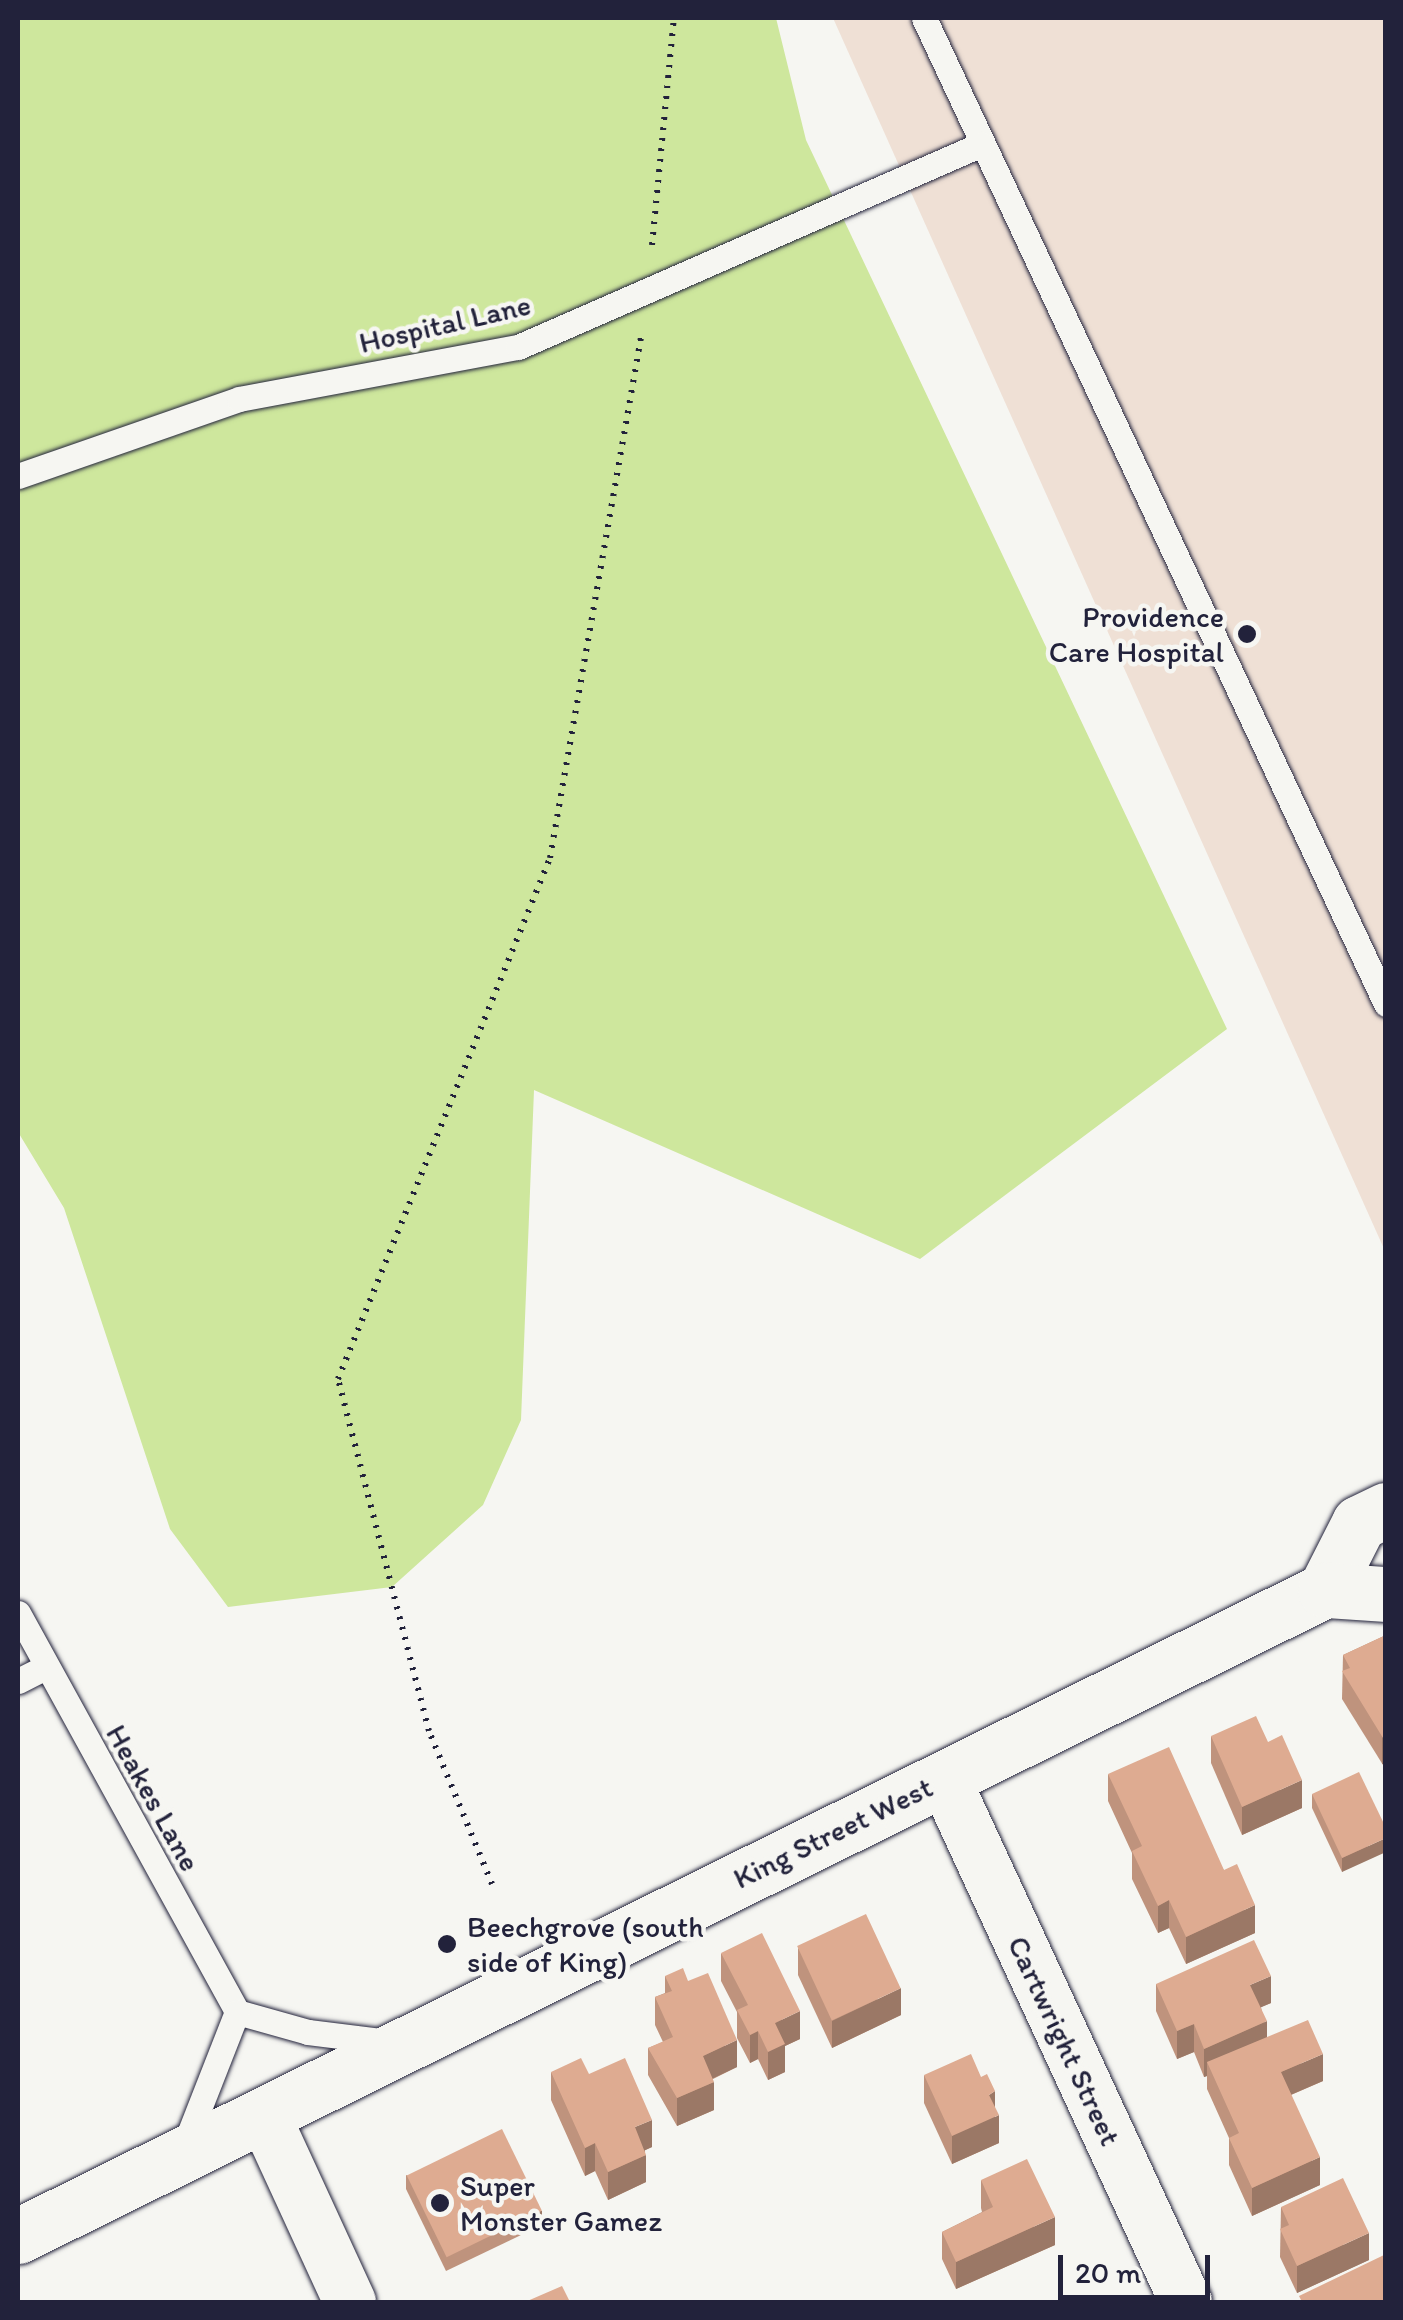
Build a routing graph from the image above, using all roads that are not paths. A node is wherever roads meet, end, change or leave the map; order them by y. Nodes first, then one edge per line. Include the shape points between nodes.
1 (924, 18) edge
2 (982, 144) junction
3 (18, 476) edge
4 (1386, 1004) edge
5 (1386, 1510) edge
6 (1325, 1590) junction
7 (1386, 1594) edge
8 (18, 1613) edge
9 (43, 1668) junction
10 (18, 1681) edge
11 (944, 1778) junction
12 (237, 2012) junction
13 (404, 2044) junction
14 (264, 2115) junction
15 (180, 2156) junction
16 (18, 2236) edge
17 (350, 2302) edge
18 (1186, 2302) edge

1 - 2 lane
2 - 3 lane, Hospital Lane via 518,347 239,399
2 - 4 lane
5 - 6 main road via 1359,1523
6 - 7 main road
6 - 11 main road, King Street West
8 - 9 lane, Heakes Lane
9 - 10 lane
9 - 12 lane, Heakes Lane
11 - 13 main road, King Street West
11 - 18 street, Cartwright Street
12 - 13 lane via 308,2032
12 - 15 lane
13 - 14 main road, King Street West
14 - 15 main road, King Street West
14 - 17 street
15 - 16 main road, King Street West

